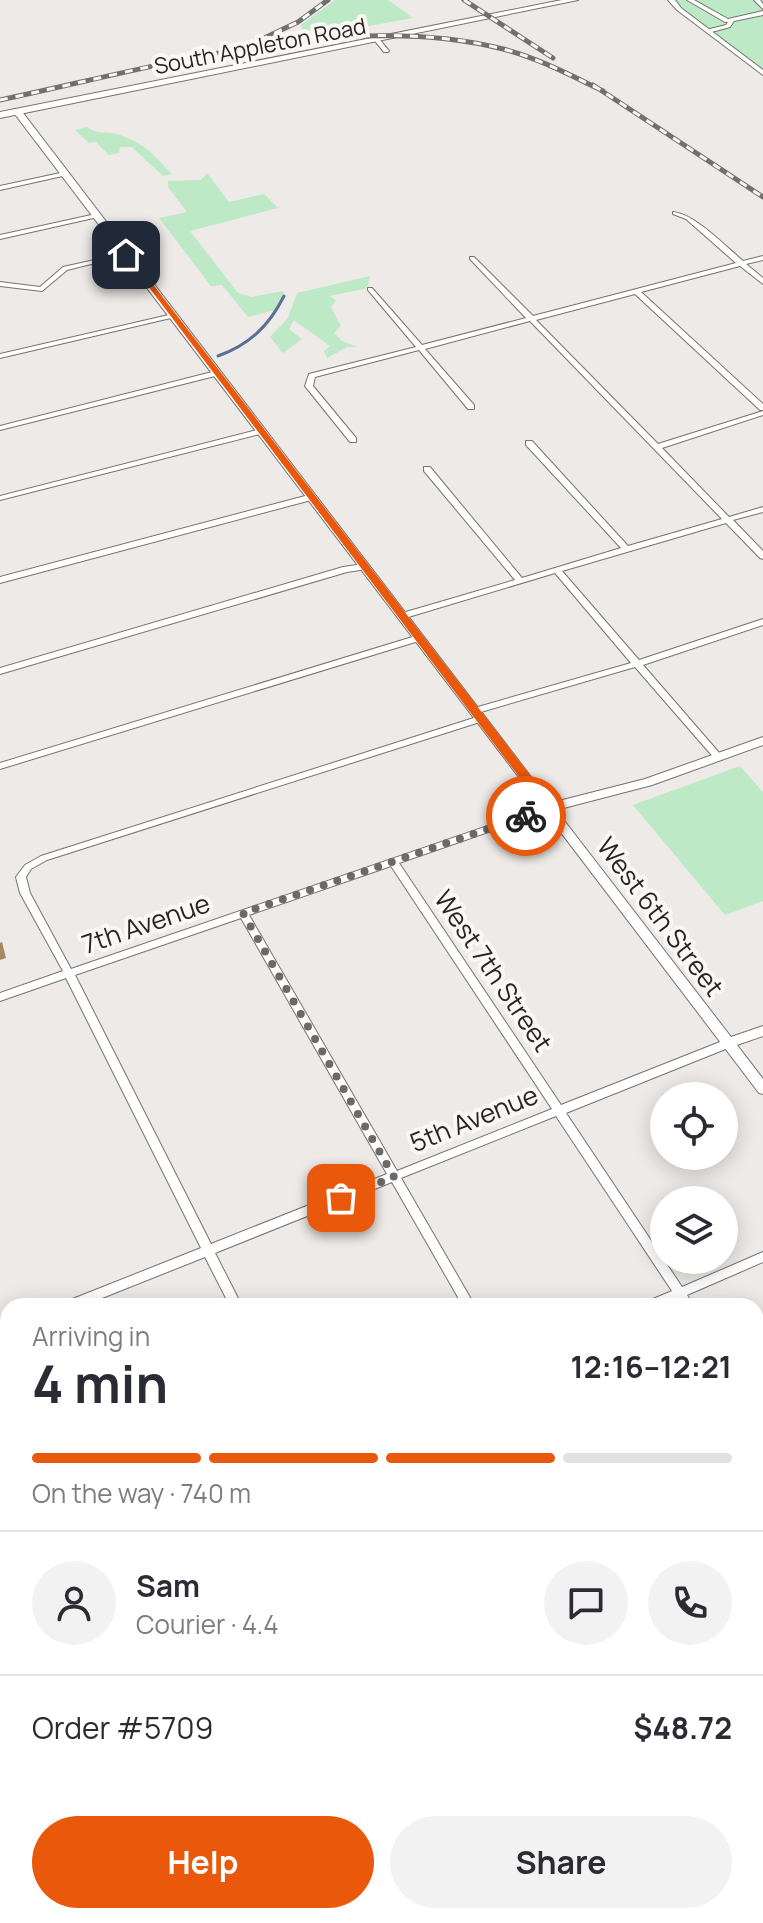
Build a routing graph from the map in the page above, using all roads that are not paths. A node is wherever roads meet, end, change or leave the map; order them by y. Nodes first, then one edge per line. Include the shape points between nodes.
1 (574, 0) edge
2 (671, 0) edge
3 (757, 0) edge
4 (693, 2) edge
5 (679, 9) junction
6 (763, 10) edge
7 (732, 20) junction
8 (708, 31) junction
9 (378, 41) junction
10 (386, 51) dead end
11 (763, 73) edge
12 (17, 111) junction
13 (0, 115) edge
14 (65, 174) junction
15 (0, 188) edge
16 (675, 213) dead end
17 (96, 216) junction
18 (0, 237) edge
19 (126, 255) junction
20 (472, 258) dead end
21 (763, 258) edge
22 (92, 262) junction
23 (741, 263) junction
24 (142, 276) junction
25 (763, 282) edge
26 (0, 284) edge
27 (370, 289) dead end
28 (636, 291) junction
29 (173, 316) junction
30 (529, 318) junction
31 (419, 346) junction
32 (0, 356) edge
33 (216, 373) junction
34 (471, 407) dead end
35 (763, 411) edge
36 (0, 428) edge
37 (261, 431) junction
38 (353, 440) dead end
39 (529, 443) dead end
40 (657, 447) junction
41 (427, 469) dead end
42 (312, 497) junction
43 (0, 498) edge
44 (763, 509) edge
45 (727, 519) junction
46 (627, 550) junction
47 (763, 556) edge
48 (364, 567) junction
49 (557, 571) junction
50 (0, 580) edge
51 (521, 582) junction
52 (402, 616) junction
53 (763, 622) edge
54 (419, 638) junction
55 (638, 664) junction
56 (0, 671) edge
57 (477, 715) junction
58 (763, 741) edge
59 (718, 757) junction
60 (0, 766) edge
61 (549, 808) junction
62 (393, 861) junction
63 (243, 913) junction
64 (69, 974) junction
65 (0, 997) edge
66 (763, 1031) edge
67 (729, 1043) junction
68 (763, 1089) edge
69 (560, 1111) junction
70 (394, 1177) junction
71 (208, 1249) junction
72 (763, 1257) edge
73 (680, 1293) junction
74 (89, 1298) edge
75 (232, 1298) edge
76 (464, 1298) edge
77 (668, 1298) edge
78 (683, 1298) edge

1 - 9 main road, South Appleton Road
2 - 5 street
3 - 6 street
4 - 5 street
4 - 7 street
5 - 8 street
6 - 7 street
7 - 8 street
8 - 11 street
9 - 10 street
9 - 12 main road, South Appleton Road
12 - 13 main road, South Appleton Road
12 - 14 street, West 6th Street
14 - 15 street
14 - 17 street, West 6th Street
16 - 23 street
17 - 18 street
17 - 19 street, West 6th Street
19 - 22 street
19 - 24 street, West 6th Street
20 - 30 street
21 - 23 street
22 - 24 street via 122,277
22 - 26 street via 65,268 42,289
23 - 25 street
23 - 28 street
24 - 29 street, West 6th Street
27 - 31 street
28 - 30 street
28 - 35 street
29 - 32 street
29 - 33 street, West 6th Street
30 - 31 street
30 - 40 street
31 - 34 street
31 - 38 street via 310,379 309,386
33 - 36 street
33 - 37 street, West 6th Street
35 - 40 street
37 - 42 street, West 6th Street
37 - 43 street
39 - 46 street
40 - 45 street
41 - 51 street
42 - 48 street, West 6th Street
42 - 50 street
44 - 45 street
45 - 46 street
45 - 47 street
46 - 49 street
48 - 52 street, West 6th Street
48 - 56 street
49 - 51 street
49 - 55 street
51 - 52 street
52 - 54 street, West 6th Street
53 - 55 street
54 - 57 street, West 6th Street
54 - 60 street
55 - 57 street
55 - 59 street
57 - 61 street, West 6th Street
57 - 64 street via 44,858 25,869 25,893
58 - 59 street, 7th Avenue
59 - 61 street, 7th Avenue
61 - 62 street, 7th Avenue
61 - 67 street, West 6th Street
62 - 63 street, 7th Avenue
62 - 69 street, West 7th Street
63 - 64 street, 7th Avenue
63 - 70 street
64 - 65 street, 7th Avenue
64 - 71 street
66 - 67 street, 5th Avenue
67 - 68 street, West 6th Street
67 - 69 street, 5th Avenue
69 - 70 street, 5th Avenue
69 - 73 street, West 7th Street
70 - 71 street, 5th Avenue
70 - 76 street
71 - 74 street, 5th Avenue
71 - 75 street
72 - 73 street
73 - 77 street
73 - 78 street, West 7th Street

